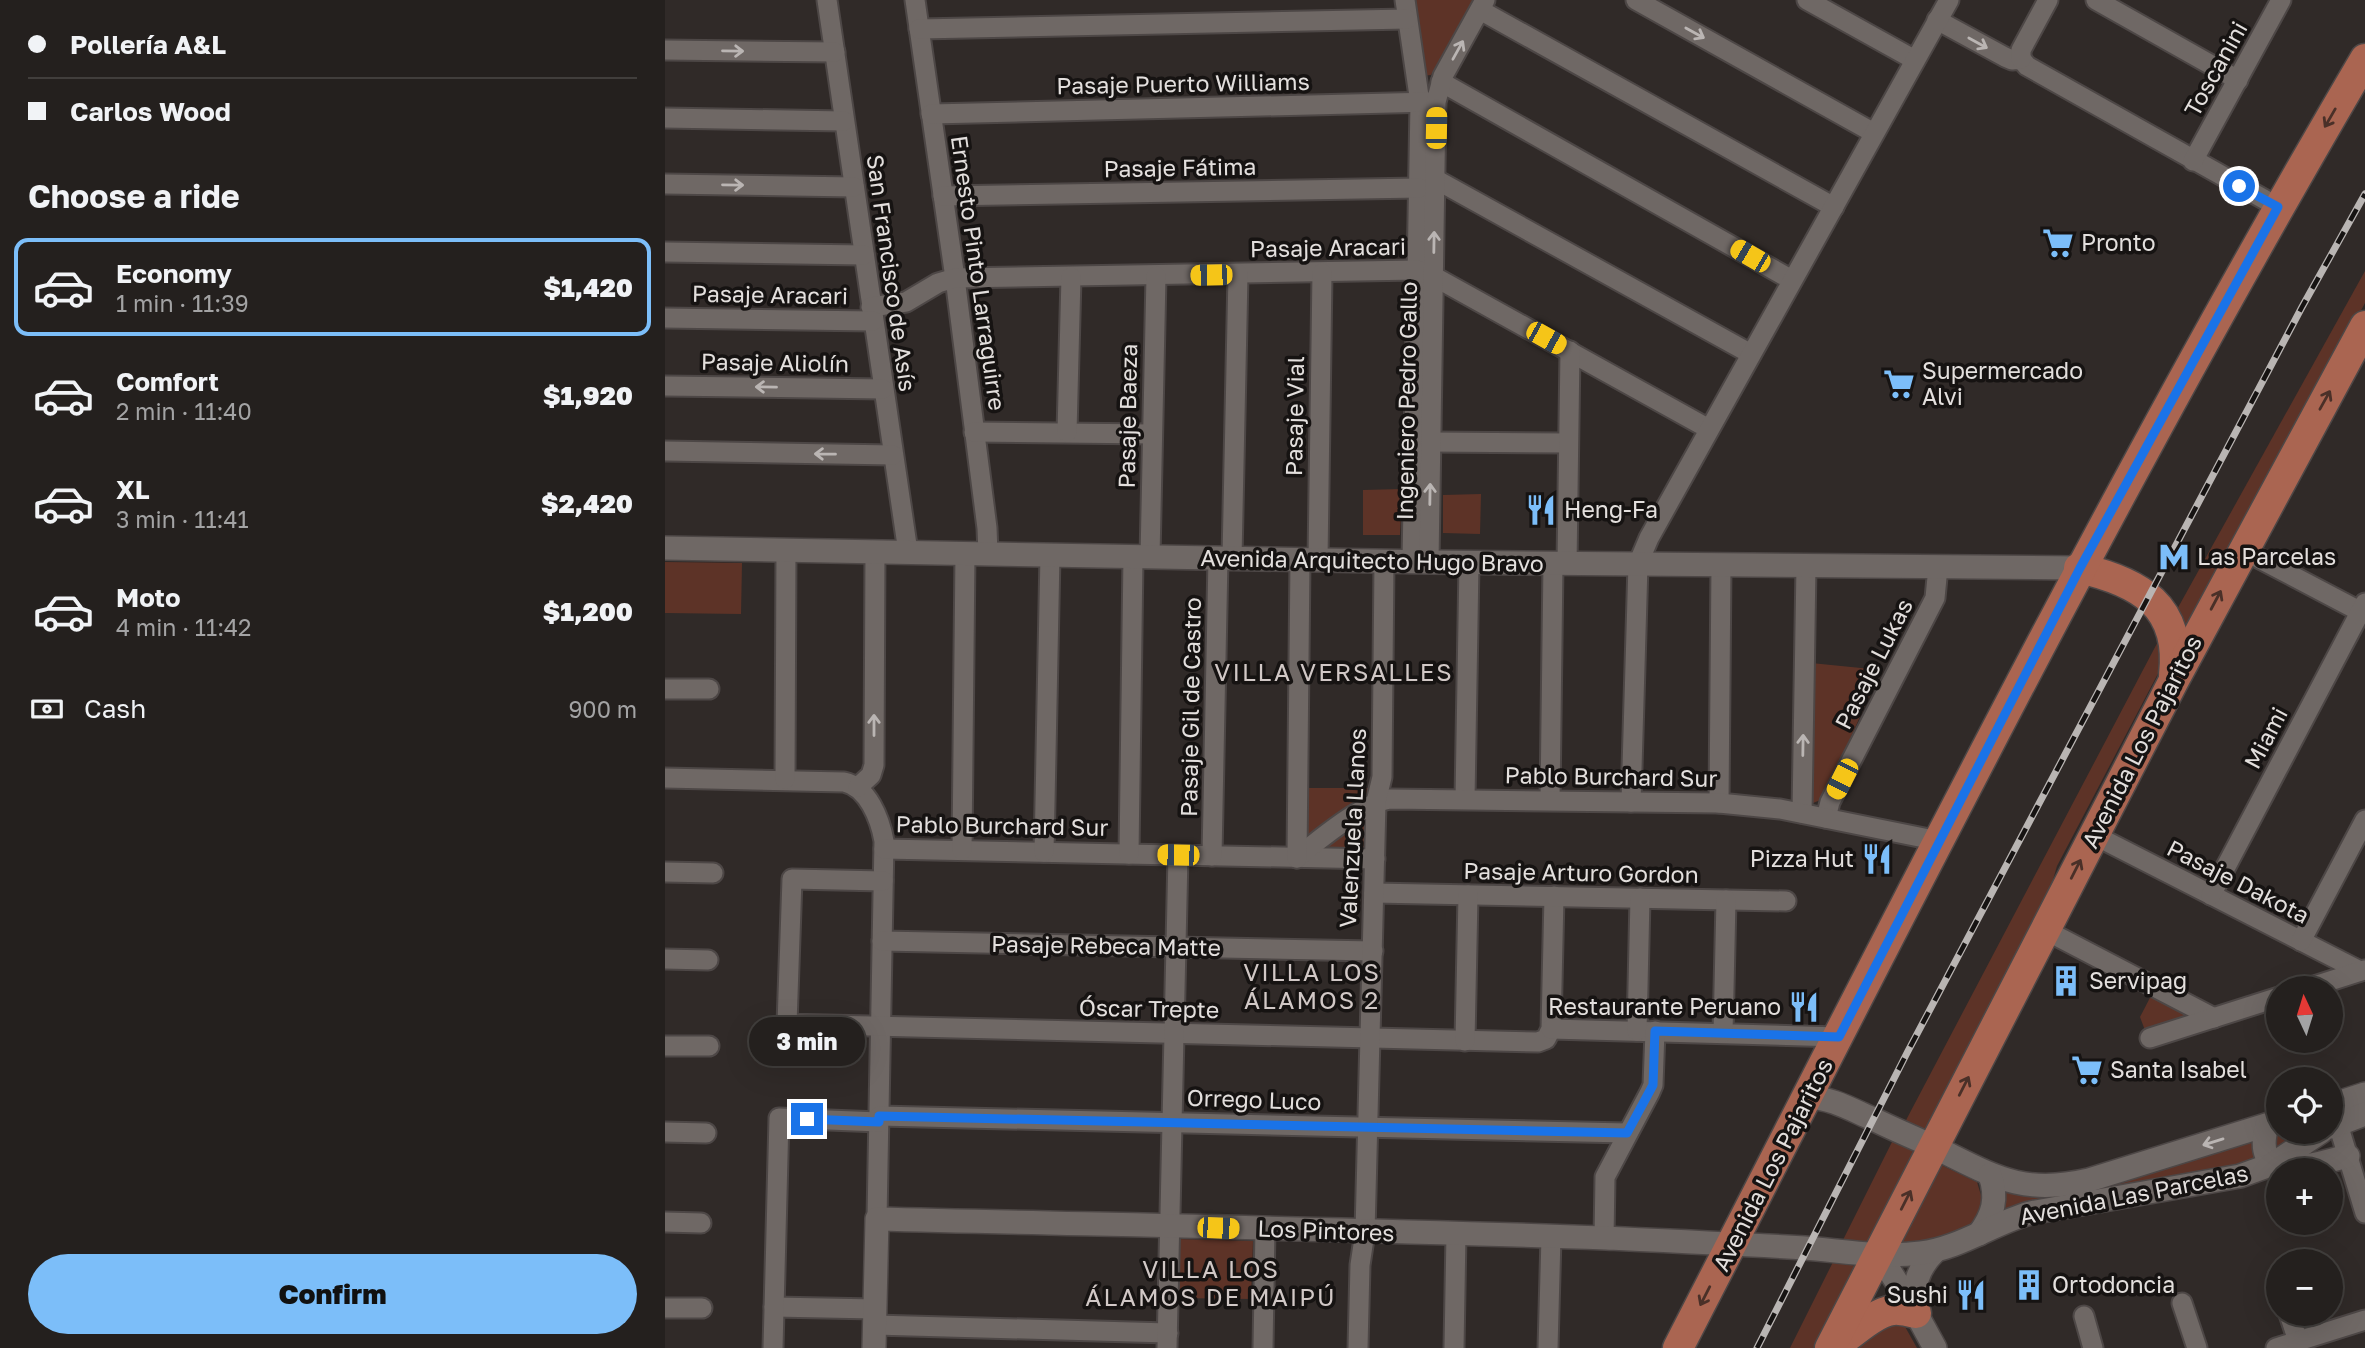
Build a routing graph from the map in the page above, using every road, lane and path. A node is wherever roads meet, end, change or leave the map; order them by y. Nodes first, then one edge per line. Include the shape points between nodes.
1 (827, 0) edge
2 (915, 0) edge
3 (1636, 0) edge
4 (1807, 0) edge
5 (1949, 0) edge
6 (2048, 0) edge
7 (2096, 0) edge
8 (2278, 1) edge
9 (1483, 5) edge
10 (1406, 10) edge
11 (1937, 20) junction
12 (919, 29) junction
13 (665, 50) edge
14 (835, 52) junction
15 (2021, 59) junction
16 (2365, 59) edge
17 (1915, 60) junction
18 (2238, 80) junction
19 (1441, 82) junction
20 (1428, 102) junction
21 (931, 114) junction
22 (665, 118) edge
23 (845, 121) junction
24 (1874, 133) junction
25 (2193, 161) junction
26 (1427, 183) junction
27 (665, 184) edge
28 (854, 187) junction
29 (943, 196) junction
30 (1833, 206) junction
31 (2278, 207) junction
32 (665, 252) edge
33 (864, 255) junction
34 (1322, 273) junction
35 (1425, 273) junction
36 (1238, 274) junction
37 (1156, 276) junction
38 (1071, 277) junction
39 (955, 278) junction
40 (1792, 280) junction
41 (872, 314) junction
42 (665, 318) edge
43 (2365, 326) edge
44 (1570, 351) junction
45 (1751, 354) junction
46 (665, 386) edge
47 (883, 389) junction
48 (1709, 429) junction
49 (974, 432) junction
50 (1067, 432) junction
51 (1152, 434) junction
52 (1430, 442) junction
53 (1569, 443) junction
54 (665, 451) edge
55 (893, 455) junction
56 (665, 548) edge
57 (786, 550) junction
58 (2243, 550) junction
59 (876, 552) junction
60 (908, 552) junction
61 (965, 553) junction
62 (988, 554) junction
63 (1049, 555) junction
64 (1141, 557) junction
65 (1225, 558) junction
66 (1309, 560) junction
67 (1384, 561) junction
68 (1420, 562) junction
69 (1469, 563) junction
70 (1560, 564) junction
71 (1638, 564) junction
72 (1721, 565) junction
73 (1806, 566) junction
74 (1938, 567) junction
75 (2080, 568) junction
76 (2363, 609) edge
77 (2173, 682) junction
78 (665, 689) edge
79 (709, 689) dead end
80 (665, 778) edge
81 (785, 779) junction
82 (858, 787) junction
83 (1465, 799) junction
84 (1550, 800) junction
85 (1376, 802) junction
86 (1631, 802) junction
87 (1719, 803) junction
88 (1801, 813) junction
89 (1826, 818) junction
90 (2365, 820) edge
91 (2094, 835) junction
92 (1940, 841) junction
93 (884, 849) junction
94 (962, 850) junction
95 (1044, 852) junction
96 (1129, 854) junction
97 (1178, 855) junction
98 (1212, 856) junction
99 (1297, 858) junction
100 (1375, 859) junction
101 (665, 872) edge
102 (713, 873) dead end
103 (884, 881) junction
104 (1374, 893) junction
105 (1468, 895) junction
106 (2211, 895) junction
107 (1554, 897) junction
108 (1640, 898) junction
109 (1726, 900) junction
110 (1786, 901) dead end
111 (2045, 930) junction
112 (883, 941) junction
113 (2301, 941) junction
114 (1176, 947) junction
115 (1373, 951) junction
116 (665, 959) edge
117 (708, 960) dead end
118 (2362, 970) edge
119 (2343, 976) edge
120 (2266, 1001) edge
121 (2214, 1018) junction
122 (881, 1027) junction
123 (1551, 1029) junction
124 (1646, 1031) junction
125 (1723, 1033) junction
126 (1174, 1034) junction
127 (1839, 1037) junction
128 (1370, 1038) junction
129 (2150, 1038) dead end
130 (1465, 1041) junction
131 (665, 1046) edge
132 (709, 1046) dead end
133 (2365, 1094) edge
134 (1808, 1097) junction
135 (2343, 1112) edge
136 (2365, 1114) edge
137 (879, 1119) junction
138 (2343, 1119) edge
139 (1172, 1122) junction
140 (2266, 1125) edge
141 (1368, 1128) junction
142 (665, 1132) edge
143 (706, 1133) dead end
144 (1627, 1133) junction
145 (2300, 1144) edge
146 (2342, 1144) edge
147 (1933, 1147) junction
148 (2348, 1156) junction
149 (2281, 1158) edge
150 (2339, 1158) edge
151 (2266, 1167) edge
152 (1990, 1175) junction
153 (2365, 1213) edge
154 (877, 1219) junction
155 (665, 1222) edge
156 (701, 1223) dead end
157 (1170, 1226) junction
158 (1265, 1229) junction
159 (1365, 1232) junction
160 (1457, 1234) junction
161 (1979, 1234) junction
162 (1551, 1237) junction
163 (1604, 1238) junction
164 (1732, 1244) junction
165 (1935, 1251) junction
166 (1879, 1254) junction
167 (2182, 1303) dead end
168 (774, 1307) junction
169 (665, 1308) edge
170 (702, 1308) dead end
171 (1916, 1313) junction
172 (2084, 1316) dead end
173 (875, 1317) junction
174 (2365, 1320) edge
175 (2293, 1326) edge
176 (976, 1328) junction
177 (1072, 1339) edge
178 (1168, 1340) edge
179 (2298, 1341) junction
180 (773, 1348) edge
181 (874, 1348) edge
182 (976, 1348) edge
183 (1263, 1348) edge
184 (1358, 1348) edge
185 (1454, 1348) edge
186 (1548, 1348) edge
187 (1678, 1348) edge
188 (1831, 1348) edge
189 (1935, 1348) edge
190 (2093, 1348) edge
191 (2196, 1348) edge
192 (2276, 1348) edge

1 - 14 street, San Francisco de Asís
2 - 12 street, Ernesto Pinto Larraguirre
3 -> 24 street
4 - 17 street
5 - 11 street
6 - 15 street via 2021,50
7 - 18 street
8 - 18 street, Toscanini
19 -> 9 street, Ingeniero Pedro Gallo
9 - 30 street
10 - 12 street
10 - 20 street
11 -> 15 street via 2005,57
11 - 17 street
12 - 21 street, Ernesto Pinto Larraguirre
13 -> 14 street
14 - 23 street, San Francisco de Asís
15 - 25 street
16 -> 31 main road, Avenida Los Pajaritos
17 - 24 street
18 - 25 street, Toscanini
19 - 20 street, Ingeniero Pedro Gallo
19 - 40 street
20 - 21 street, Pasaje Puerto Williams
20 - 26 street, Ingeniero Pedro Gallo
21 - 29 street, Ernesto Pinto Larraguirre
22 - 23 street
23 - 28 street, San Francisco de Asís
24 - 30 street
25 - 31 street
26 - 29 street, Pasaje Fátima
26 - 35 street, Ingeniero Pedro Gallo
26 - 45 street, Pasaje Fátima
27 -> 28 street
28 - 33 street, San Francisco de Asís
29 - 39 street, Ernesto Pinto Larraguirre
30 - 40 street
31 - 75 main road, Avenida Los Pajaritos
32 - 33 street
33 - 41 street, San Francisco de Asís
34 - 35 street, Pasaje Aracari
34 - 36 street, Pasaje Aracari
34 - 66 street, Pasaje Vial
35 - 44 street, Pasaje Aracari
35 - 52 street, Ingeniero Pedro Gallo
35 - 68 street, Ingeniero Pedro Gallo
36 - 37 street, Pasaje Aracari
36 - 65 street, Pasaje Gil de Castro
37 - 38 street, Pasaje Aracari
37 - 51 street, Pasaje Baeza
38 - 39 street, Pasaje Aracari
38 - 50 street
39 - 41 street, Pasaje Aracari
39 - 49 street, Ernesto Pinto Larraguirre
40 - 45 street
41 - 42 street, Pasaje Aracari
41 - 47 street, San Francisco de Asís
58 -> 43 main road, Avenida Los Pajaritos
44 - 48 street, Pasaje Aracari
44 - 53 street
45 - 48 street
47 -> 46 street, Pasaje Aliolín
47 - 55 street, San Francisco de Asís
48 - 71 street
49 - 50 street
49 - 62 street, Ernesto Pinto Larraguirre
50 - 51 street
51 - 64 street, Pasaje Baeza
52 - 53 street
68 -> 52 street, Ingeniero Pedro Gallo
53 - 70 street
55 -> 54 street
55 - 60 street, San Francisco de Asís
56 - 57 street, Avenida Arquitecto Hugo Bravo
57 - 59 street, Avenida Arquitecto Hugo Bravo
57 - 81 street
58 - 76 street
77 -> 58 main road, Avenida Los Pajaritos
59 - 60 street, Avenida Arquitecto Hugo Bravo
82 -> 59 street via 874,765
60 - 61 street, Avenida Arquitecto Hugo Bravo
61 - 62 street, Avenida Arquitecto Hugo Bravo
61 - 94 street
62 - 63 street, Avenida Arquitecto Hugo Bravo
63 - 64 street, Avenida Arquitecto Hugo Bravo
63 - 95 street
64 - 65 street, Avenida Arquitecto Hugo Bravo
64 - 96 street, Pasaje Baeza
65 - 66 street, Avenida Arquitecto Hugo Bravo
65 - 98 street, Pasaje Gil de Castro
66 - 67 street, Avenida Arquitecto Hugo Bravo
66 - 99 street, Pasaje Vial
67 - 68 street, Avenida Arquitecto Hugo Bravo
67 - 85 street, Valenzuela Llanos via 1382,777
68 - 69 street, Avenida Arquitecto Hugo Bravo
69 - 70 street, Avenida Arquitecto Hugo Bravo
69 - 83 street
70 - 71 street, Avenida Arquitecto Hugo Bravo
70 - 84 street
71 - 72 street, Avenida Arquitecto Hugo Bravo
71 - 86 street
72 - 73 street, Avenida Arquitecto Hugo Bravo
72 - 87 street
73 - 74 street, Avenida Arquitecto Hugo Bravo
88 -> 73 street
74 - 75 street, Avenida Arquitecto Hugo Bravo
74 - 89 street, Pasaje Lukas via 1935,598 1830,802
75 - 77 main road via 2114,578 2158,606 2174,638
75 - 92 main road, Avenida Los Pajaritos
76 - 106 street, Miami
77 - 91 main road, Avenida Los Pajaritos
78 - 79 street
80 - 81 street
81 - 82 street
82 - 93 street, Pablo Burchard Sur via 881,829
83 - 84 street, Pablo Burchard Sur
83 - 85 street, Pablo Burchard Sur
84 - 86 street, Pablo Burchard Sur
85 - 99 street
85 - 100 street, Valenzuela Llanos
86 - 87 street, Pablo Burchard Sur
87 - 88 street, Pablo Burchard Sur
88 - 89 street, Pablo Burchard Sur
89 - 92 street, Pablo Burchard Sur
90 - 113 street
91 - 106 street, Pasaje Dakota
111 -> 91 main road, Avenida Los Pajaritos
92 - 127 main road, Avenida Los Pajaritos
93 - 94 street, Pablo Burchard Sur
93 - 103 street
94 - 95 street, Pablo Burchard Sur
95 - 96 street, Pablo Burchard Sur
96 - 97 street, Pablo Burchard Sur
97 - 98 street, Pablo Burchard Sur
97 - 114 street
98 - 99 street, Pablo Burchard Sur
99 - 100 street, Pablo Burchard Sur
100 - 104 street, Valenzuela Llanos
101 - 102 street
103 - 112 street
103 - 122 street, Óscar Trepte via 792,879 787,1024
104 - 105 street, Pasaje Arturo Gordon
104 - 115 street, Valenzuela Llanos
105 - 107 street, Pasaje Arturo Gordon
105 - 130 street
106 - 113 street, Pasaje Dakota
107 - 108 street, Pasaje Arturo Gordon
107 - 123 street
108 - 109 street, Pasaje Arturo Gordon
108 - 124 street
109 - 110 street, Pasaje Arturo Gordon
109 - 125 street
111 - 121 street
147 -> 111 main road, Avenida Los Pajaritos
112 - 114 street, Pasaje Rebeca Matte
112 - 122 street
113 - 118 street, Pasaje Dakota
114 - 115 street, Pasaje Rebeca Matte
114 - 126 street
115 - 128 street, Valenzuela Llanos
116 - 117 street
118 - 119 street
120 - 121 street
121 - 129 street
122 - 126 street, Óscar Trepte
122 - 137 street
123 - 124 street, Óscar Trepte
123 - 130 street, Óscar Trepte via 1546,1039 1538,1042
124 - 125 street, Óscar Trepte
124 - 144 street via 1653,1085
125 - 127 street, Óscar Trepte
126 - 128 street, Óscar Trepte
126 - 139 street
127 - 134 main road, Avenida Los Pajaritos
128 - 130 street, Óscar Trepte
128 - 141 street, Valenzuela Llanos
131 - 132 street
133 - 135 street, Avenida Las Parcelas
134 - 147 street, Avenida Las Parcelas via 1829,1100
134 - 164 main road, Avenida Los Pajaritos
136 - 138 street, Avenida Las Parcelas
137 - 139 street, Orrego Luco
137 - 154 street
137 - 168 street, Orrego Luco via 779,1118
139 - 141 street, Orrego Luco
139 - 157 street
140 -> 152 street, Avenida Las Parcelas via 2074,1184 2029,1186
141 - 144 street, Orrego Luco
141 - 159 street, Valenzuela Llanos
142 - 143 street
144 - 163 street via 1605,1177
145 - 149 street, Avenida Las Parcelas
146 - 148 street
147 - 152 street, Avenida Las Parcelas
166 -> 147 main road, Avenida Los Pajaritos
148 - 150 street
148 - 153 street
151 - 161 street, Avenida Las Parcelas via 2220,1181 2030,1213
152 - 161 street via 1993,1212
154 - 157 street, Los Pintores
154 - 173 street
155 - 156 street
157 - 158 street, Los Pintores
157 - 178 street
158 - 159 street, Los Pintores
158 - 183 street
159 - 160 street, Los Pintores
159 - 184 street, Valenzuela Llanos
160 - 162 street, Los Pintores
160 - 185 street
161 - 165 street, Avenida Las Parcelas
162 - 163 street, Los Pintores
162 - 186 street
163 - 164 street, Los Pintores
164 - 166 street, Avenida Las Parcelas
164 -> 187 main road, Avenida Los Pajaritos
165 - 166 street, Avenida Las Parcelas
165 - 171 street via 1916,1279
166 - 171 street
166 - 188 main road, Avenida Los Pajaritos
167 - 191 street
168 - 173 street
168 - 180 street
169 - 170 street
171 - 188 main road via 1888,1312
171 - 189 street
172 - 190 street
173 - 176 street
173 - 181 street
174 - 179 street
175 - 179 street
176 - 177 street
176 - 182 street
177 - 178 street
179 - 192 street

